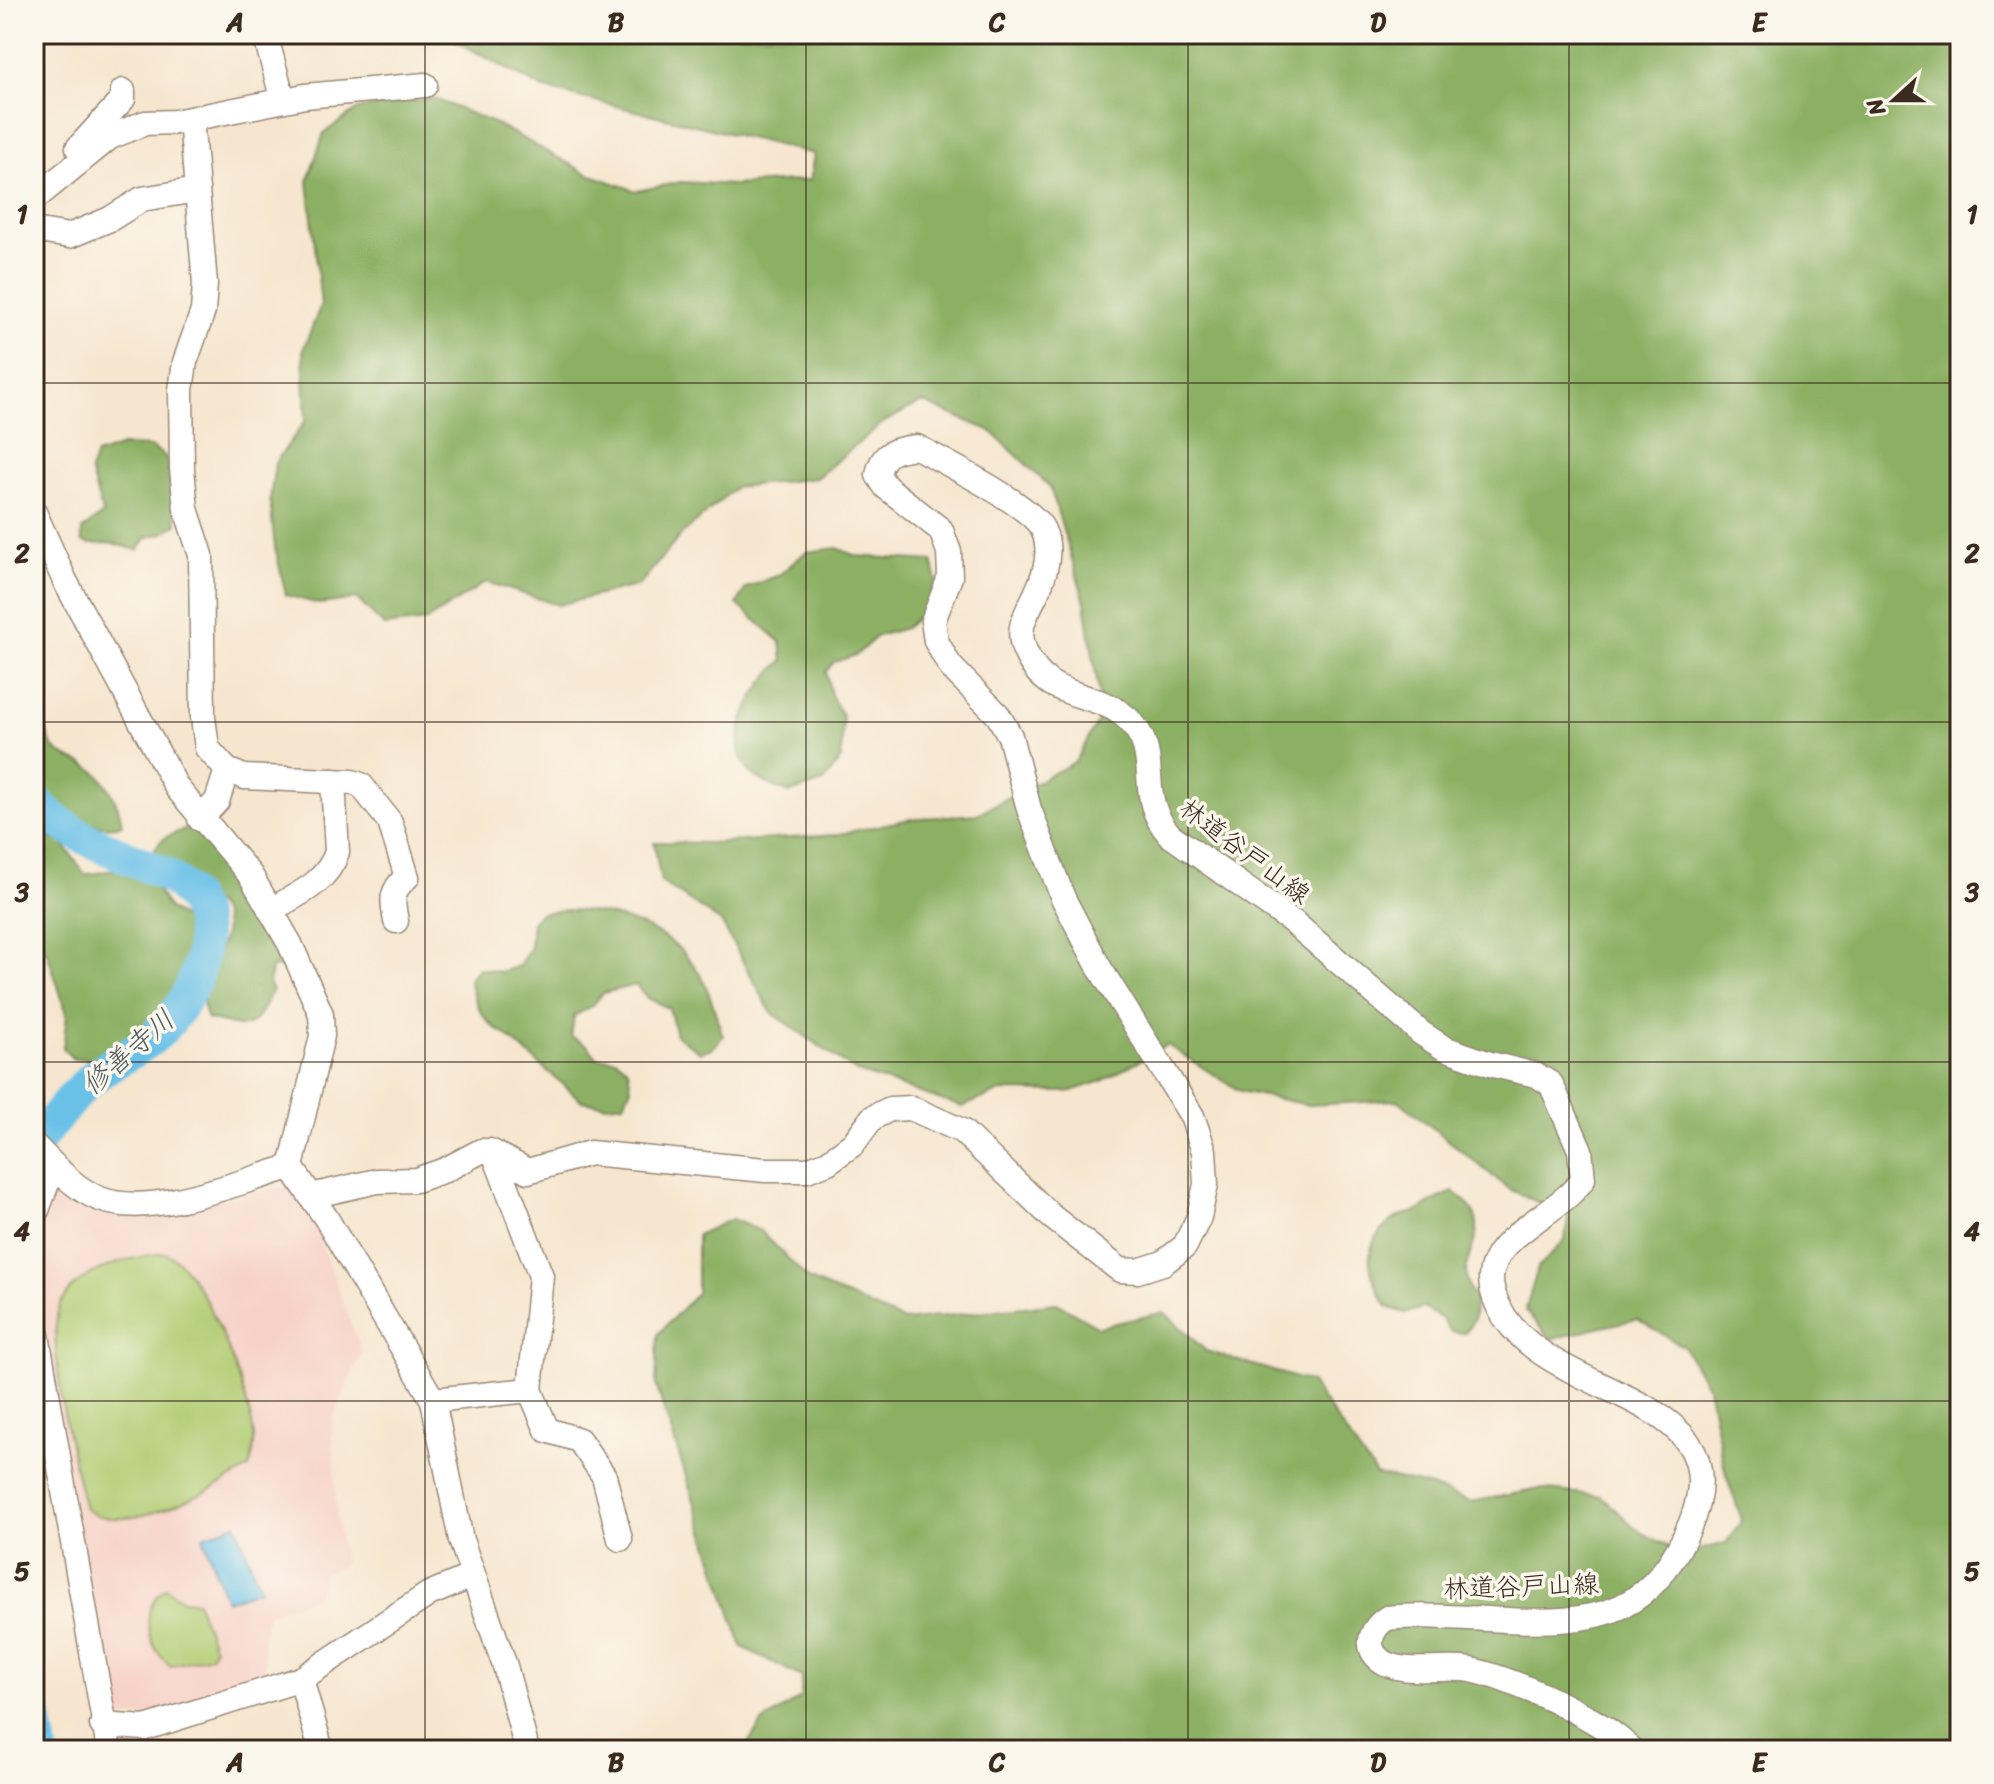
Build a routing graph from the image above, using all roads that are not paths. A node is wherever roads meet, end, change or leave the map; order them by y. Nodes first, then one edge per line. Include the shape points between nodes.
1 (265, 34) edge
2 (425, 85) dead end
3 (123, 91) dead end
4 (283, 100) junction
5 (191, 119) junction
6 (197, 190) junction
7 (40, 195) edge
8 (34, 230) edge
9 (34, 512) edge
10 (227, 770) junction
11 (333, 781) junction
12 (200, 819) junction
13 (270, 910) junction
14 (396, 921) dead end
15 (34, 1145) edge
16 (494, 1153) junction
17 (55, 1166) junction
18 (291, 1167) junction
19 (311, 1196) junction
20 (34, 1218) edge
21 (34, 1318) edge
22 (530, 1390) junction
23 (433, 1400) junction
24 (620, 1539) dead end
25 (472, 1576) junction
26 (301, 1679) junction
27 (102, 1725) junction
28 (109, 1750) edge
29 (321, 1750) edge
30 (527, 1750) edge
31 (1631, 1750) edge

1 - 4 street
2 - 4 street
3 - 7 street via 123,99
4 - 5 street
5 - 6 street
5 - 7 street via 125,129
6 - 8 street via 142,199 69,236
6 - 10 street via 205,284 203,311 181,390 182,469 186,509 201,555 207,748
9 - 12 street via 138,720
10 - 11 street via 244,777
10 - 12 street via 217,801
11 - 13 street via 334,862 315,884
11 - 14 street via 361,785 390,822 407,877 391,898
12 - 13 street via 251,876
13 - 18 street via 290,944 323,1026
15 - 17 street
16 - 19 street via 481,1151 416,1180 377,1181
16 - 22 street via 541,1276
16 - 31 street, 林道谷戸山線 via 528,1171 590,1153 807,1170 853,1144 872,1118 890,1109 911,1108 962,1131 1052,1217 1120,1270 1163,1263 1185,1246 1206,1184 1204,1151 1192,1116 1099,967 1063,898 1029,809 1010,736 998,715 950,666 936,641 933,621 950,577 949,552 941,530 878,475 887,454 917,447 1036,519 1047,545 1047,567 1021,621 1023,648 1034,670 1060,691 1111,709 1137,730 1150,768 1150,802 1170,835 1293,922 1433,1041 1468,1057 1536,1075 1557,1092 1580,1150 1583,1179 1505,1246 1493,1264 1496,1300 1515,1331 1545,1359 1656,1414 1687,1440 1702,1478 1700,1502 1672,1560 1649,1590 1624,1608 1576,1617 1387,1618 1371,1635 1372,1648 1392,1665 1469,1670 1500,1679 1593,1721
17 - 18 street via 101,1199 130,1205 167,1201
17 - 20 street
18 - 19 street
19 - 23 street
21 - 27 street
22 - 23 street
22 - 24 street via 547,1430 579,1440 604,1476
23 - 25 street
25 - 26 street via 429,1594
25 - 30 street
26 - 27 street via 145,1728
26 - 29 street
27 - 28 street

